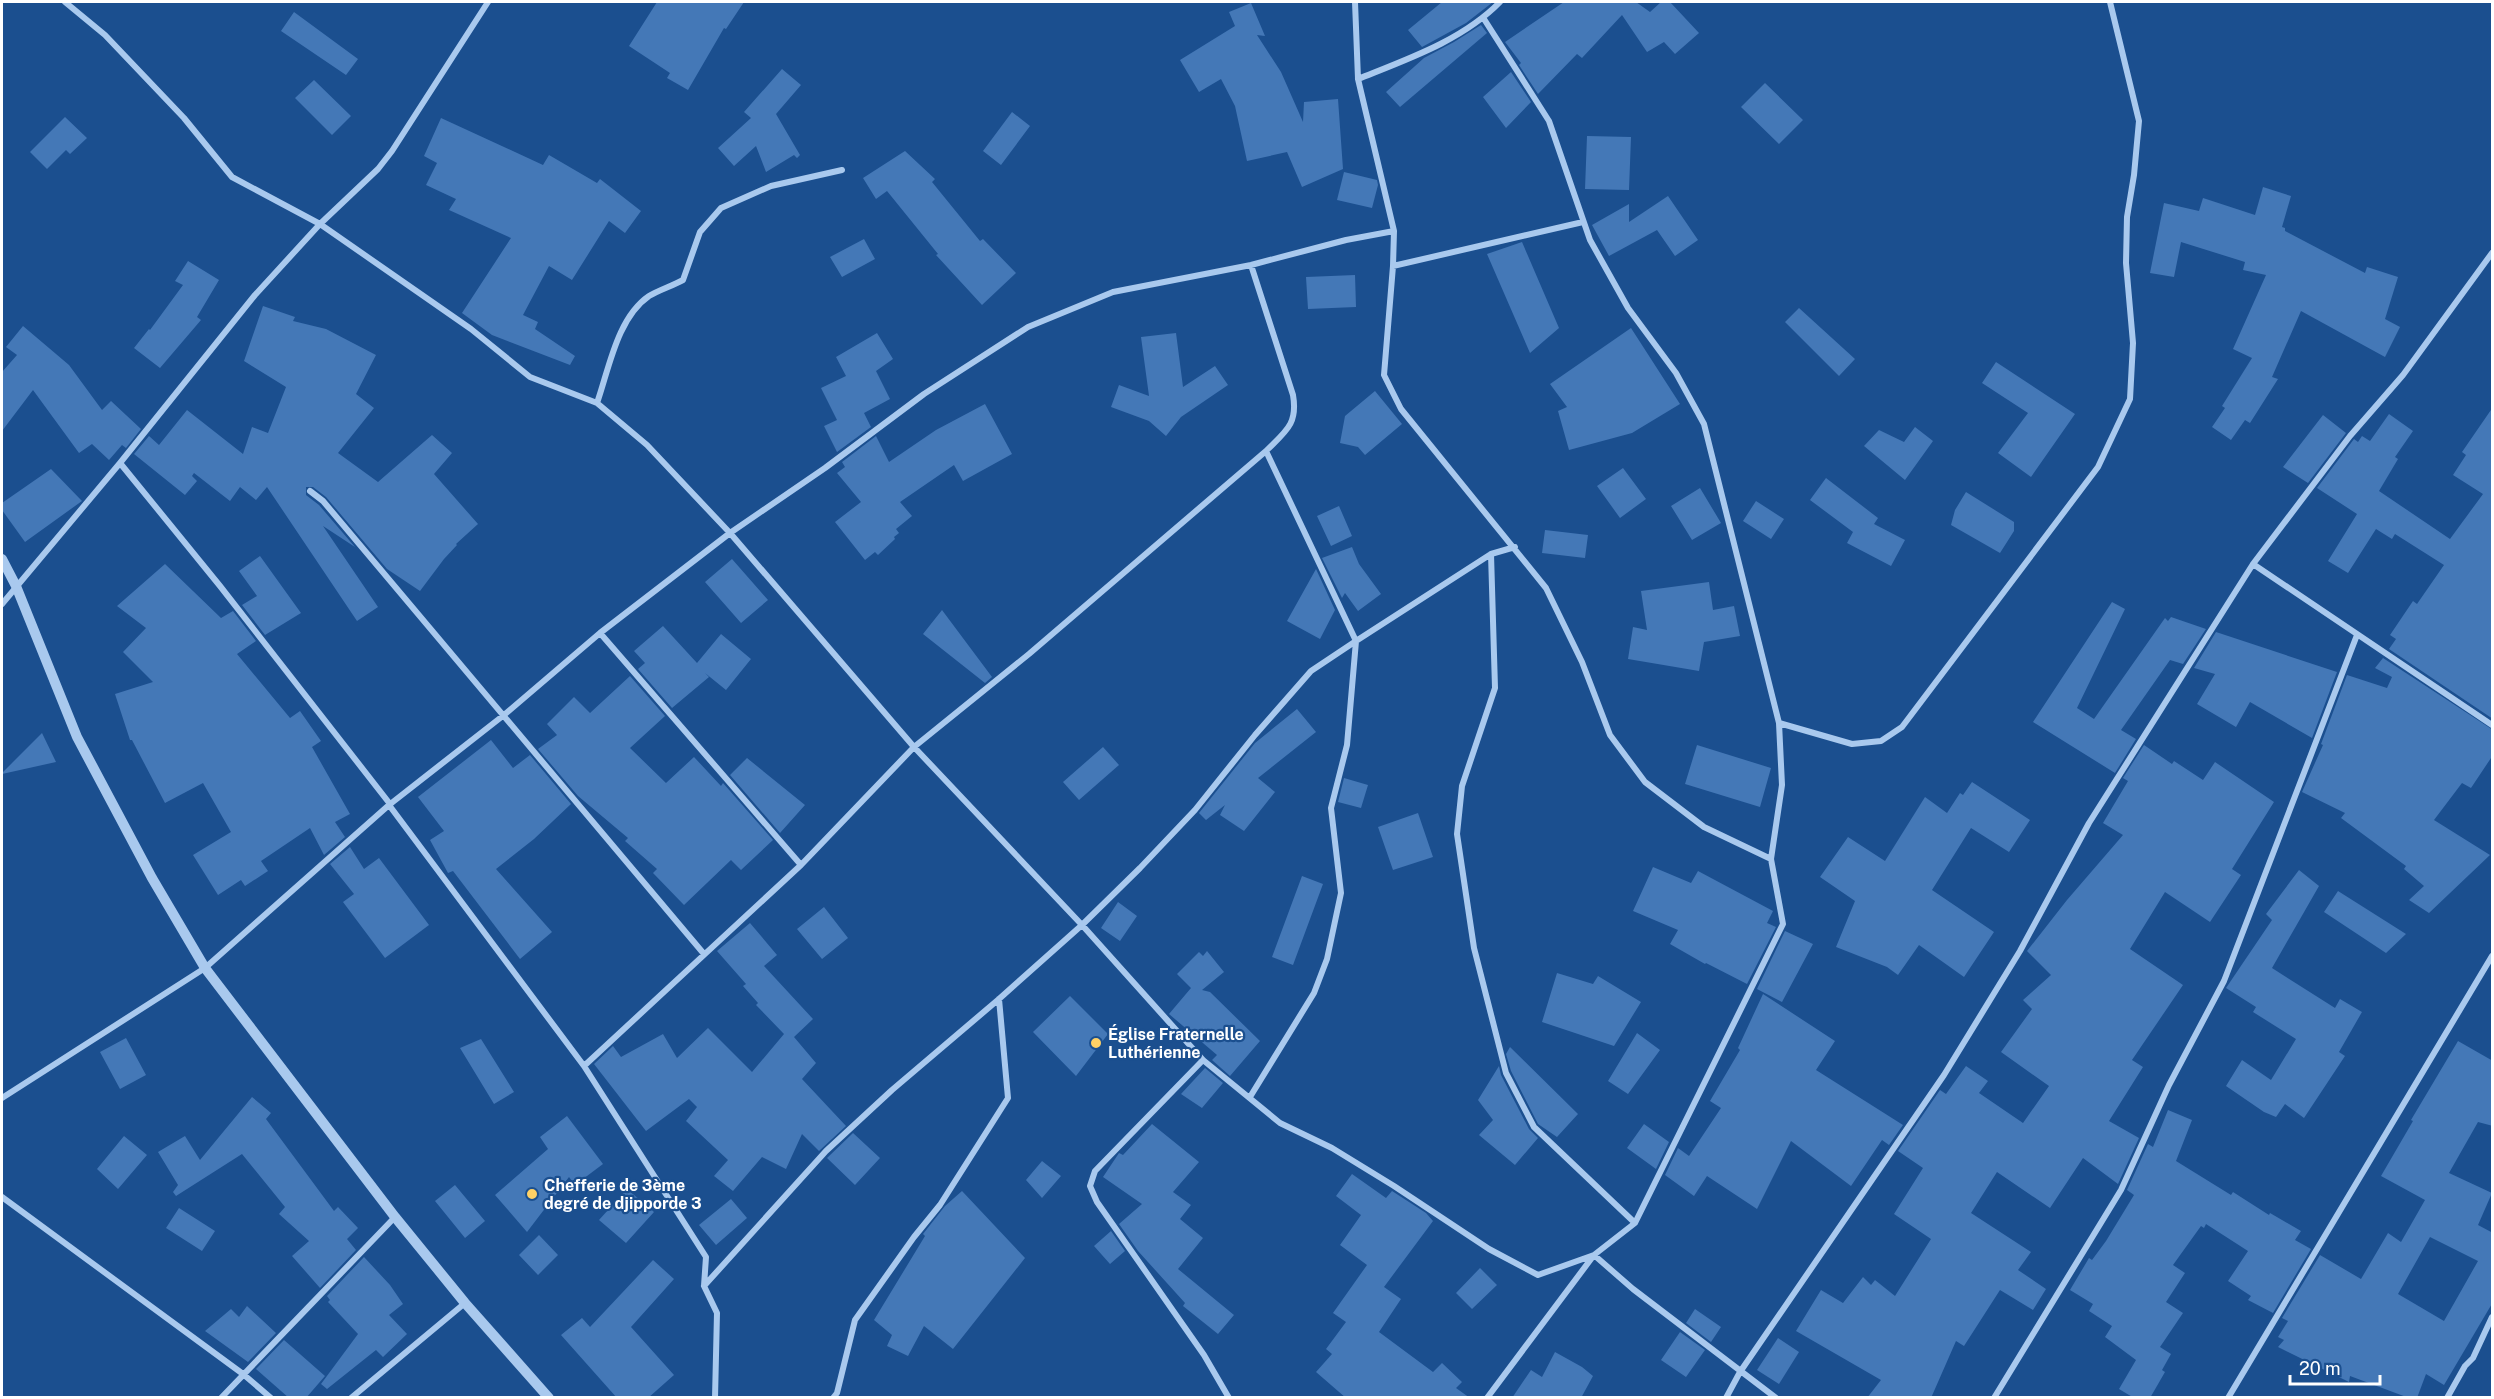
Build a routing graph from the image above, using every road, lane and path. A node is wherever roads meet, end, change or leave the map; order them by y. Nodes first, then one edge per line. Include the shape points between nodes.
1 (65, 2) edge
2 (488, 2) edge
3 (1355, 2) edge
4 (1500, 2) edge
5 (2110, 2) edge
6 (1484, 19) junction
7 (1358, 79) junction
8 (842, 170) dead end
9 (1583, 222) junction
10 (320, 224) junction
11 (1394, 231) junction
12 (2493, 254) edge
13 (1251, 265) junction
14 (1393, 266) junction
15 (597, 404) junction
16 (1266, 451) junction
17 (120, 463) junction
18 (310, 491) dead end
19 (730, 533) junction
20 (1515, 547) junction
21 (1491, 554) junction
22 (2, 560) edge
23 (2253, 564) junction
24 (16, 586) junction
25 (2, 604) edge
26 (600, 633) junction
27 (2357, 635) junction
28 (1356, 641) junction
29 (504, 715) junction
30 (1779, 723) junction
31 (2493, 724) edge
32 (914, 747) junction
33 (390, 804) junction
34 (1771, 859) junction
35 (801, 865) junction
36 (1082, 925) junction
37 (704, 954) junction
38 (2493, 956) edge
39 (205, 968) junction
40 (999, 999) junction
41 (1203, 1060) junction
42 (584, 1066) junction
43 (1250, 1097) junction
44 (2, 1098) edge
45 (2, 1197) edge
46 (395, 1217) junction
47 (1635, 1223) junction
48 (1593, 1256) junction
49 (704, 1286) junction
50 (465, 1303) junction
51 (2493, 1317) edge
52 (1740, 1372) junction
53 (243, 1374) junction
54 (546, 1396) edge
55 (221, 1398) edge
56 (271, 1398) edge
57 (351, 1398) edge
58 (715, 1398) edge
59 (833, 1398) edge
60 (1229, 1398) edge
61 (1487, 1398) edge
62 (1725, 1398) edge
63 (1776, 1398) edge
64 (1994, 1398) edge
65 (2228, 1398) edge
66 (2447, 1398) edge

1 - 10 street via 105,35 232,177
2 - 10 street via 393,151
3 - 7 street
4 - 6 street
5 - 30 street via 2139,121 2127,217 2126,263 2133,343 2130,399 2098,467 1902,727 1881,741 1852,744
6 - 7 street via 1418,55
6 - 9 street via 1549,121
7 - 11 street
8 - 15 street via 771,186 721,208 700,232 683,280 650,296 636,309 621,333
9 - 14 street
9 - 30 street via 1628,308 1676,373 1704,424
10 - 15 street via 471,329 530,377
10 - 17 street via 255,295
11 - 13 street
11 - 14 street
12 - 23 street
13 - 16 street via 1296,412 1289,428
13 - 19 street via 1113,292 1028,327 924,394
14 - 20 street via 1384,375 1401,409
15 - 19 street via 647,445
16 - 28 street
16 - 32 street
17 - 24 street
17 - 33 street
18 - 29 street via 323,501
19 - 26 street
19 - 32 street
20 - 21 street
20 - 34 street via 1546,588 1582,662 1610,735 1645,782 1704,827
21 - 28 street
21 - 47 street via 1495,688 1462,786 1457,834 1474,948 1506,1073 1534,1127
22 - 24 street
23 - 27 street
23 - 52 street via 2089,823 2020,951 1944,1075
24 - 25 street
24 - 39 street via 77,738
26 - 29 street
26 - 35 street
27 - 31 street
27 - 64 street via 2224,981 2169,1085 2121,1190
28 - 36 street via 1311,671 1195,810
28 - 43 street via 1347,745 1331,808 1341,892 1327,959 1314,993
29 - 33 street
29 - 37 street
30 - 34 street via 1782,785
32 - 35 street
32 - 36 street
33 - 39 street
33 - 42 street
34 - 47 street via 1783,924
35 - 37 street
36 - 40 street
36 - 41 street
37 - 42 street
38 - 65 street
39 - 44 street
39 - 46 street
40 - 49 street via 826,1151
40 - 59 street via 1008,1098 940,1205 855,1320
41 - 43 street
41 - 60 street via 1095,1171 1090,1186
42 - 49 street via 706,1257
43 - 48 street via 1280,1123 1332,1148 1489,1249 1538,1275
45 - 53 street
46 - 50 street
46 - 53 street
47 - 48 street
48 - 52 street
48 - 61 street
49 - 58 street via 717,1313
50 - 54 street
50 - 57 street
51 - 66 street via 2479,1348
52 - 62 street
52 - 63 street
53 - 55 street
53 - 56 street

